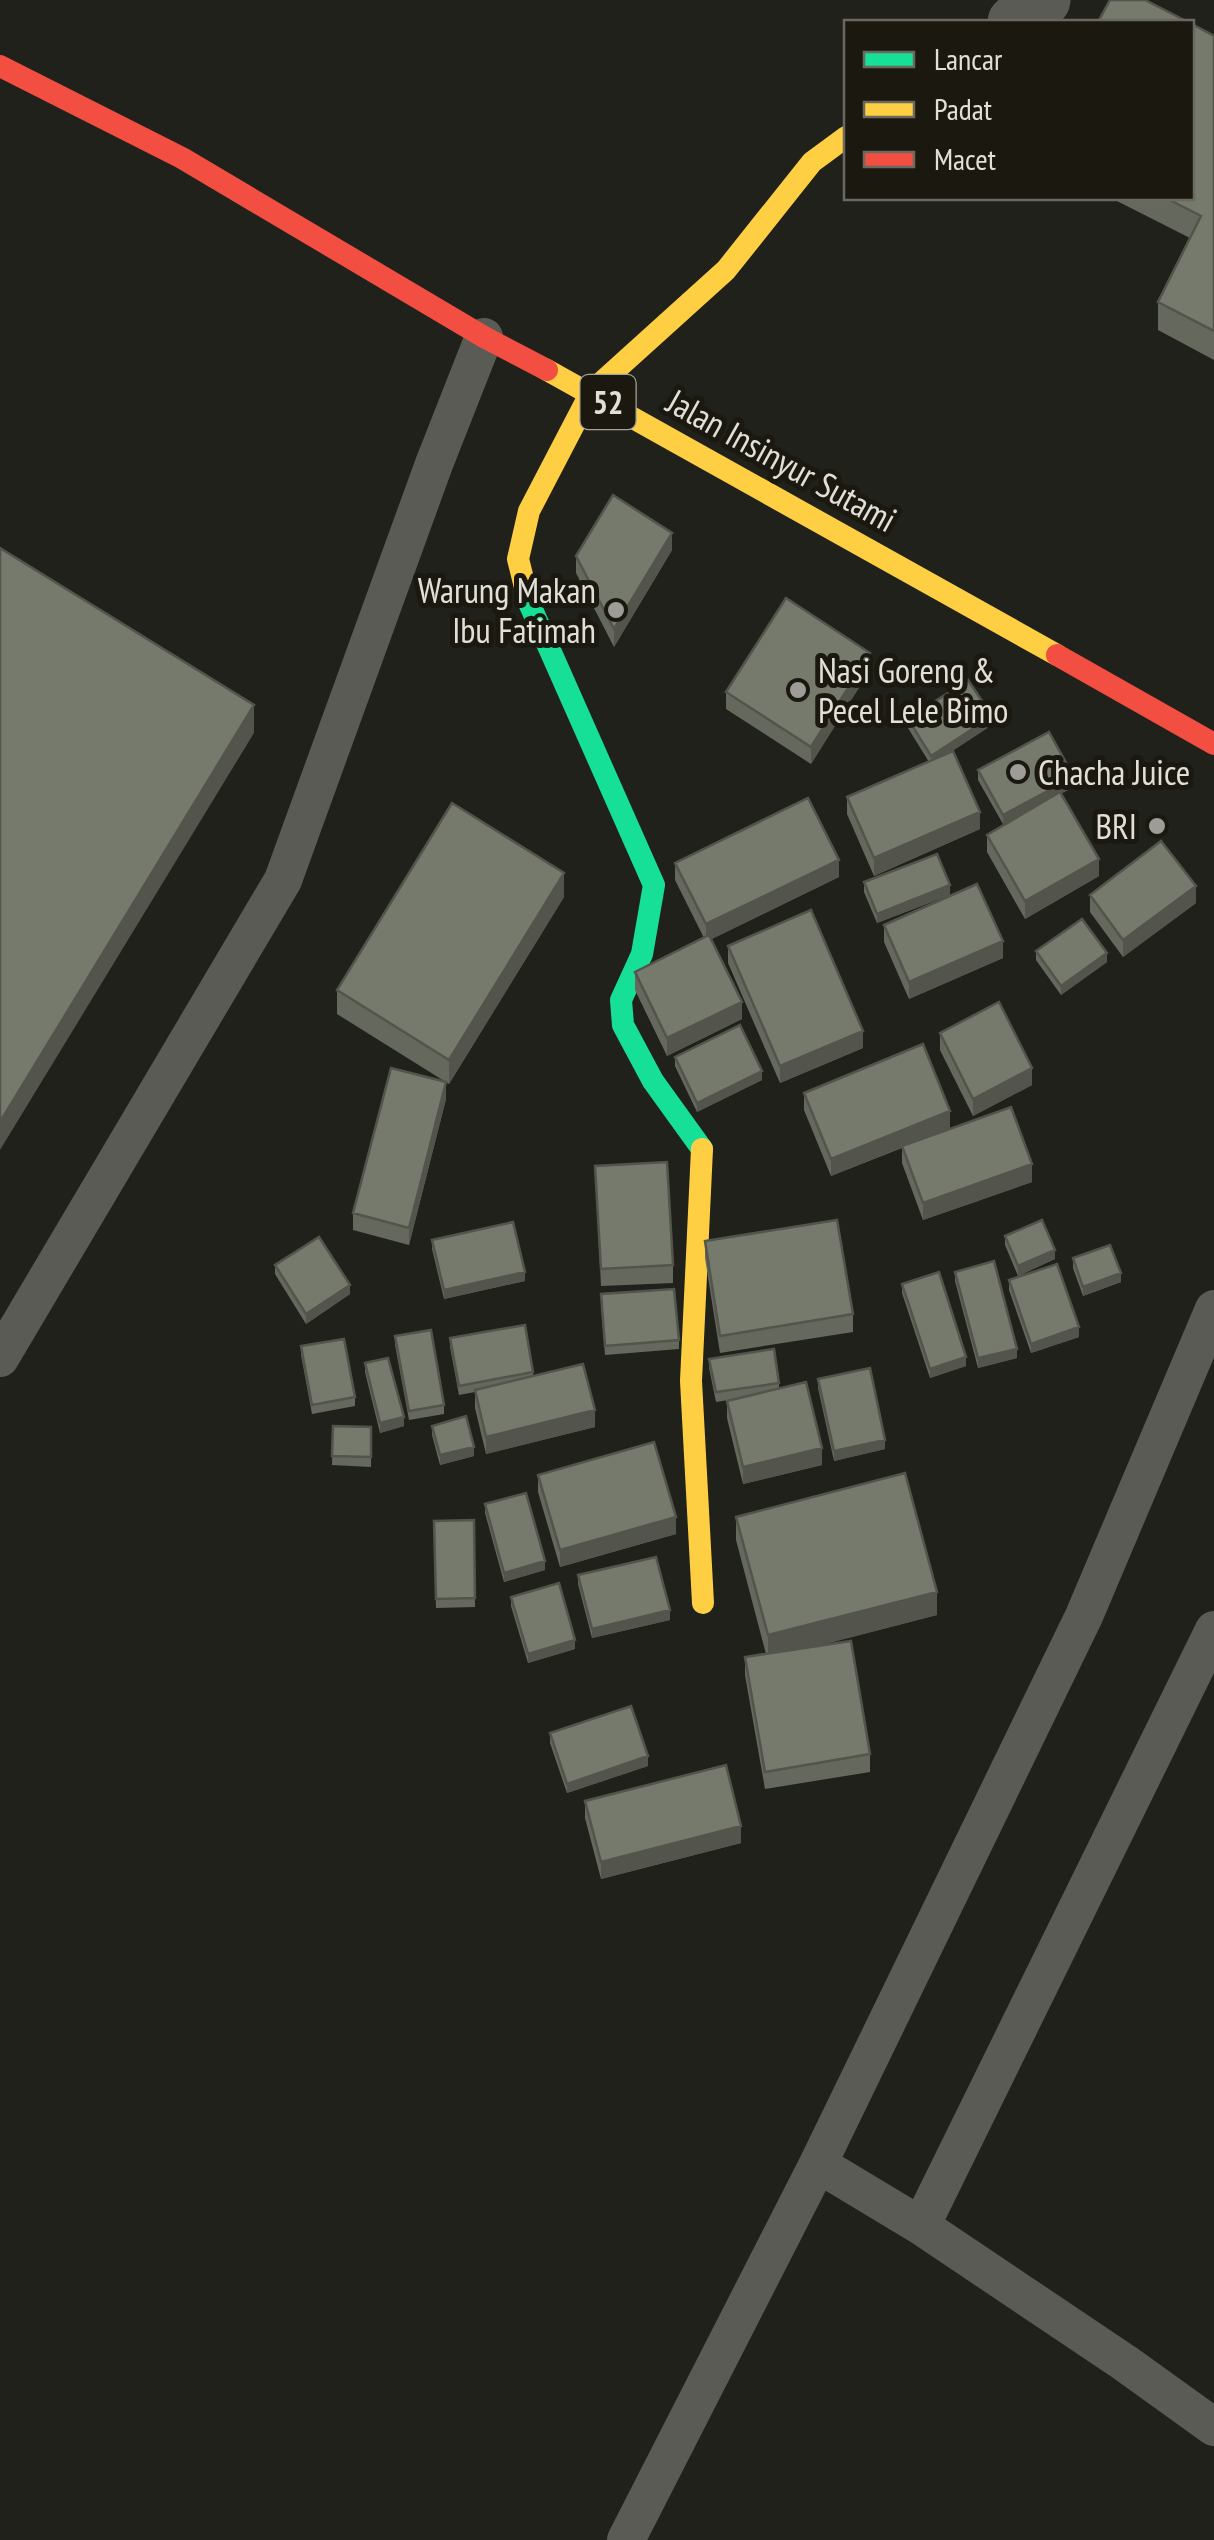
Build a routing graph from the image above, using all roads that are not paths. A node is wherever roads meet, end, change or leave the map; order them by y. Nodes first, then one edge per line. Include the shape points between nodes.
1 (1043, 0) edge
2 (1018, 20) edge
3 (0, 66) edge
4 (844, 138) edge
5 (484, 338) junction
6 (591, 392) junction
7 (1214, 744) edge
8 (1214, 1309) edge
9 (0, 1358) edge
10 (704, 1603) dead end
11 (1214, 1630) edge
12 (818, 2164) junction
13 (921, 2226) junction
14 (1214, 2427) edge
15 (626, 2540) edge

1 - 2 street
3 - 5 main road, Jalan Insinyur Sutami / 52 via 182,158
4 - 6 main road via 812,162 726,270
5 - 6 main road, Jalan Insinyur Sutami / 52
5 - 9 lane via 283,880
6 - 7 main road, Jalan Insinyur Sutami / 52
6 - 10 main road via 529,511 518,559 530,604 654,885 642,954 622,1000 623,1025 704,1155 691,1381
8 - 12 lane via 1084,1616
11 - 13 lane
12 - 13 lane
12 - 15 lane
13 - 14 lane

